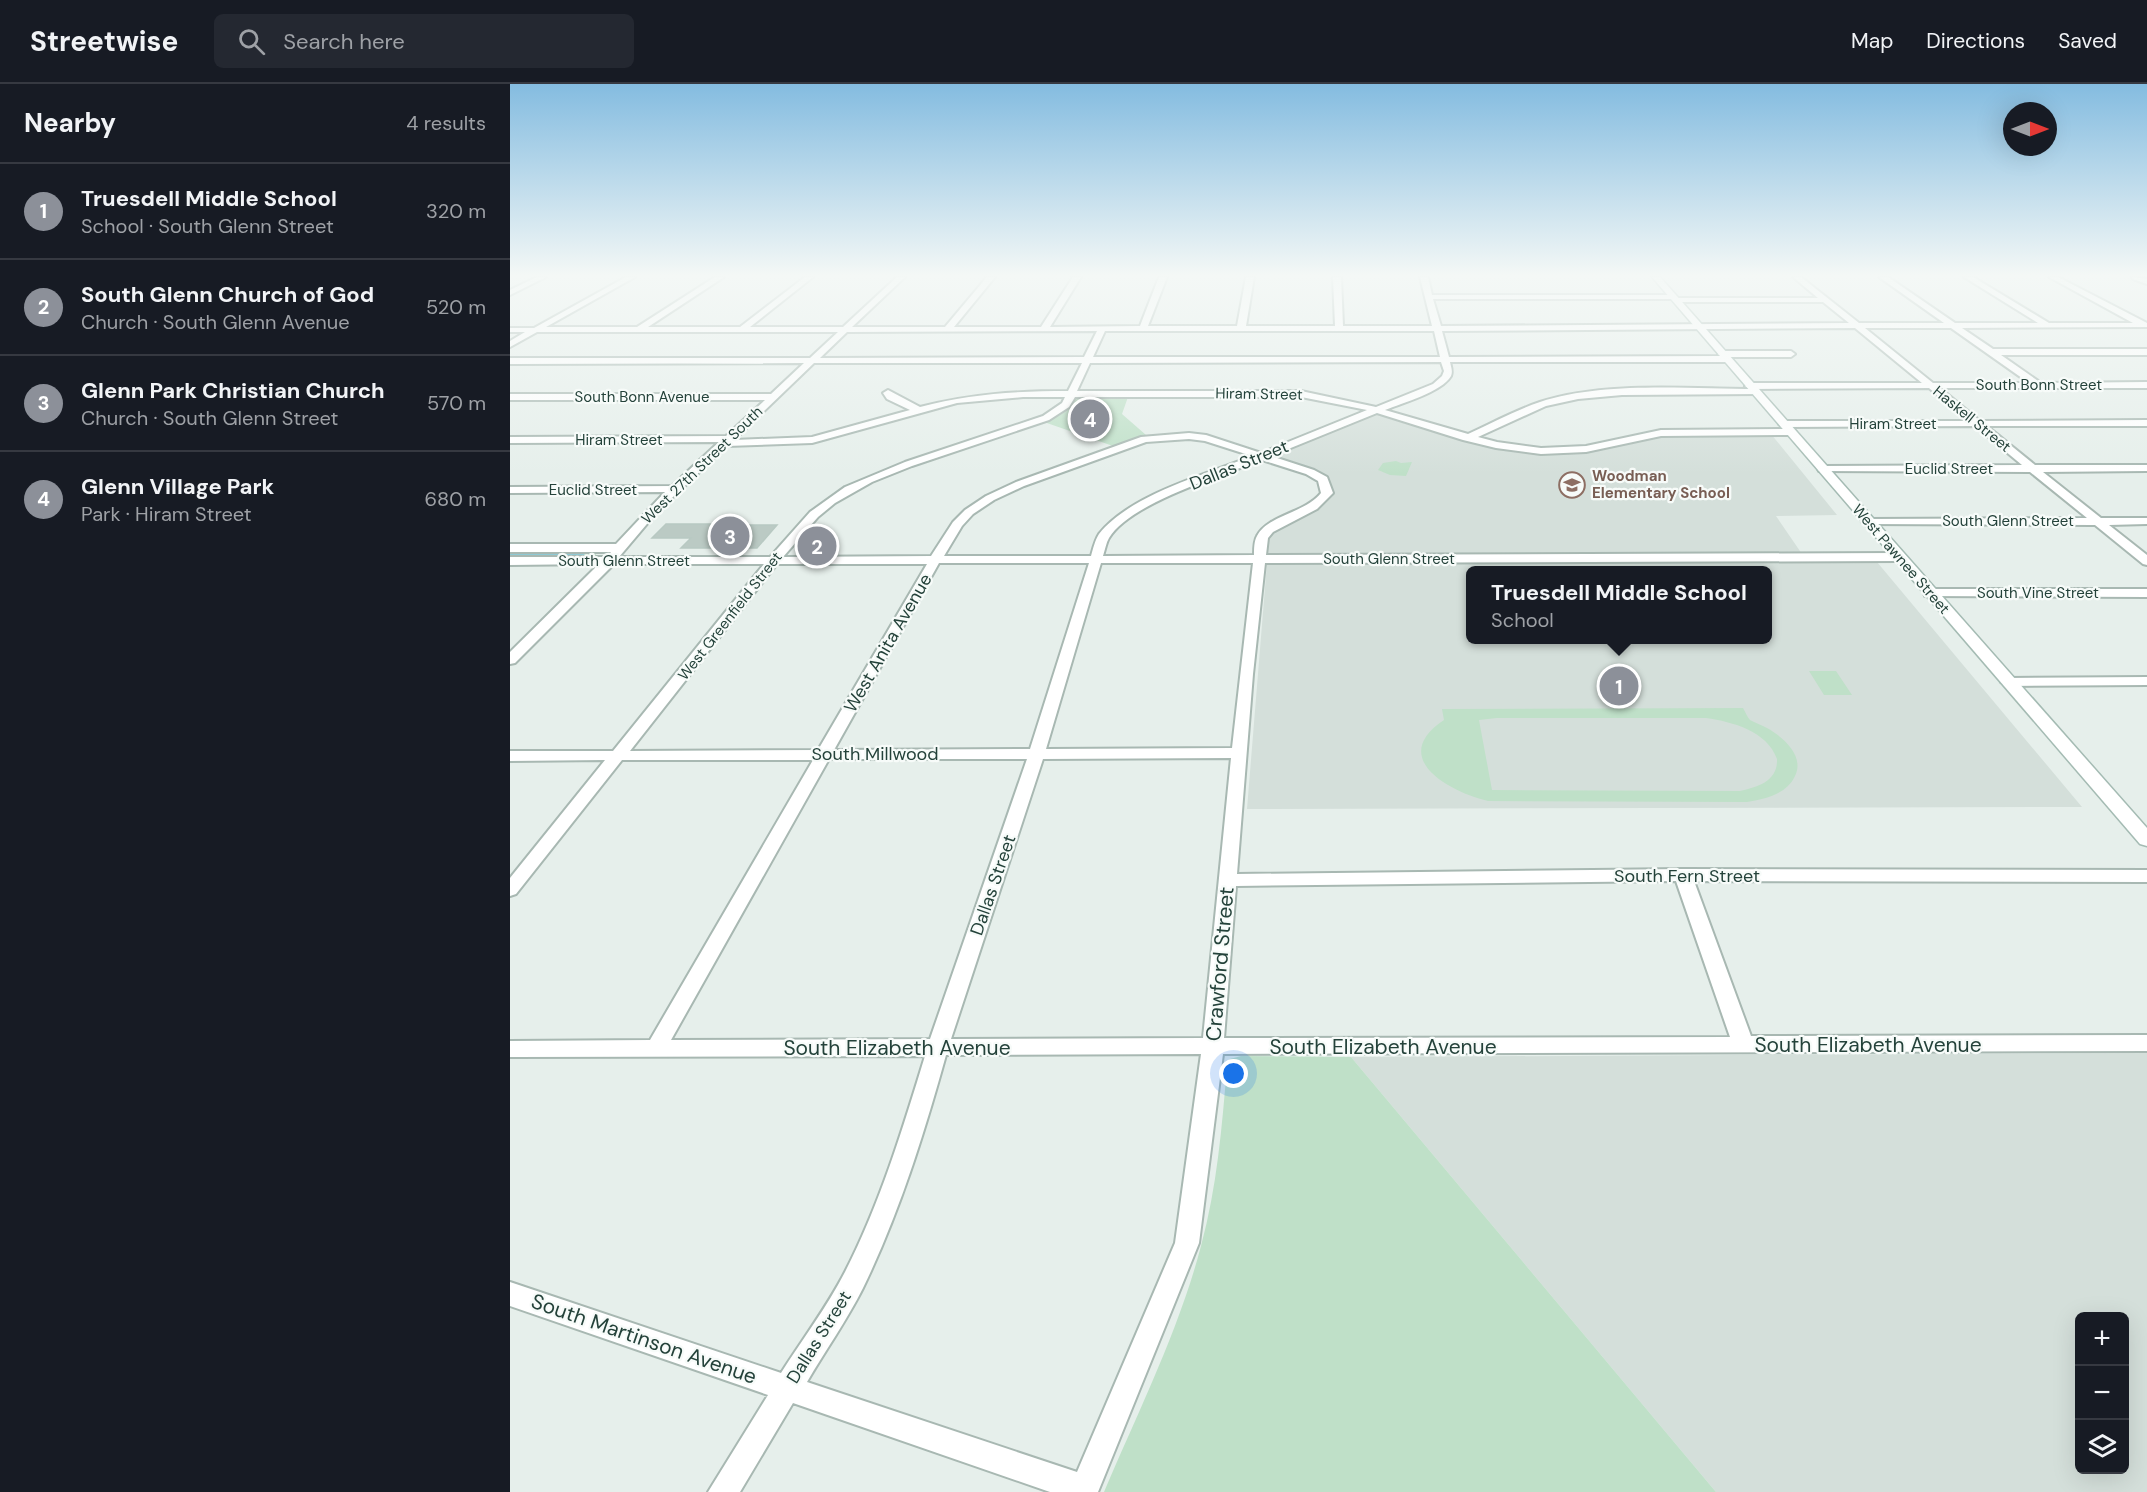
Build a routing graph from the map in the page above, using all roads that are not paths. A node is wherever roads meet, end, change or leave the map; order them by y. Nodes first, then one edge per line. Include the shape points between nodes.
1 (831, 343) edge
2 (1095, 343) edge
3 (1441, 343) edge
4 (1713, 343) edge
5 (1877, 343) edge
6 (1978, 343) edge
7 (1992, 352) junction
8 (2147, 352) edge
9 (1791, 354) dead end
10 (1724, 356) junction
11 (1445, 359) junction
12 (812, 360) junction
13 (1087, 360) junction
14 (510, 361) edge
15 (2039, 385) junction
16 (2147, 385) edge
17 (1930, 386) junction
18 (1753, 389) junction
19 (888, 393) dead end
20 (1070, 394) junction
21 (510, 397) edge
22 (774, 397) junction
23 (918, 410) junction
24 (1375, 410) junction
25 (2147, 423) edge
26 (1978, 424) junction
27 (1787, 428) junction
28 (1467, 438) junction
29 (510, 440) edge
30 (726, 441) junction
31 (1262, 456) junction
32 (2147, 468) edge
33 (1823, 469) junction
34 (2034, 469) junction
35 (675, 489) junction
36 (510, 490) edge
37 (2097, 521) junction
38 (2147, 521) edge
39 (1868, 522) junction
40 (510, 548) edge
41 (620, 548) junction
42 (1898, 557) junction
43 (1096, 559) junction
44 (1258, 559) junction
45 (773, 560) junction
46 (935, 560) junction
47 (510, 561) edge
48 (611, 561) junction
49 (2147, 561) edge
50 (1930, 593) junction
51 (2147, 593) edge
52 (510, 660) edge
53 (2147, 681) edge
54 (2008, 682) junction
55 (1239, 753) junction
56 (1037, 754) junction
57 (618, 755) junction
58 (824, 755) junction
59 (510, 756) edge
60 (2147, 840) edge
61 (1683, 875) junction
62 (2147, 876) edge
63 (1228, 880) junction
64 (510, 890) edge
65 (2147, 1043) edge
66 (1744, 1045) junction
67 (1213, 1047) junction
68 (657, 1048) junction
69 (938, 1048) junction
70 (510, 1049) edge
71 (513, 1299) edge
72 (787, 1388) junction
73 (1083, 1491) edge
74 (723, 1492) edge

1 - 12 street, West 27th Street South
2 - 13 street, West Greenfield Street
3 - 11 street
4 - 10 main road, West Pawnee Street
5 - 17 street, Haskell Street
6 - 7 street
7 - 8 street
7 - 15 street
9 - 10 street
10 - 11 street
10 - 18 main road, West Pawnee Street
11 - 13 street
11 - 24 street, Dallas Street via 1448,371 1439,383
12 - 13 street
12 - 14 street
12 - 22 street, West 27th Street South
13 - 20 street, West Greenfield Street
15 - 16 street, South Bonn Street
15 - 17 street, South Bonn Street
17 - 18 street, South Bonn Street
17 - 26 street, Haskell Street
18 - 27 main road, West Pawnee Street
18 - 28 street, South Bonn Street via 1572,396 1543,404
19 - 23 street
20 - 23 street, Hiram Street via 980,396
20 - 24 street, Hiram Street via 1301,394
20 - 45 street, West Greenfield Street via 1061,410 1046,418 894,468 855,485 819,508
21 - 22 street, South Bonn Avenue
22 - 30 street, West 27th Street South
23 - 30 street, Hiram Street via 812,441
24 - 28 street, Hiram Street
24 - 31 street, Dallas Street
25 - 26 street, Hiram Street
26 - 27 street, Hiram Street
26 - 34 street, Haskell Street
27 - 28 street, Hiram Street via 1660,433 1586,449 1555,451 1505,447
27 - 33 main road, West Pawnee Street
29 - 30 street, Hiram Street
30 - 35 street, West 27th Street South
31 - 43 street, Dallas Street via 1134,509 1107,531
31 - 44 street, West Anita Avenue via 1318,476 1326,493 1320,503 1265,533
31 - 46 street, West Anita Avenue via 1198,437 1132,442 990,498 957,524
32 - 34 street, Euclid Street
33 - 34 street, Euclid Street
33 - 39 main road, West Pawnee Street
34 - 37 street, Haskell Street
35 - 36 street, Euclid Street
35 - 41 street, West 27th Street South
37 - 38 street, South Glenn Street
37 - 39 street, South Glenn Street
37 - 49 street, Haskell Street
39 - 42 main road, West Pawnee Street
40 - 41 street
41 - 48 street, West 27th Street South
42 - 44 street, South Glenn Street
42 - 50 main road, West Pawnee Street
43 - 44 street, South Glenn Street
43 - 46 street, South Glenn Street
43 - 56 street, Dallas Street
44 - 55 street, Crawford Street
45 - 46 street, South Glenn Street
45 - 48 street, South Glenn Street
45 - 57 street, West Greenfield Street
46 - 58 street, West Anita Avenue
47 - 48 street, South Glenn Street
48 - 52 street, West 27th Street South
50 - 51 street, South Vine Street
50 - 54 main road, West Pawnee Street
53 - 54 street
54 - 60 main road, West Pawnee Street
55 - 56 street, South Millwood
55 - 63 street, Crawford Street
56 - 58 street, South Millwood
56 - 69 street, Dallas Street
57 - 58 street, South Millwood
57 - 59 street, South Millwood
57 - 64 street, West Greenfield Street
58 - 68 street, West Anita Avenue
61 - 62 street, South Fern Street
61 - 63 street, South Fern Street
61 - 66 street
63 - 67 street, Crawford Street
65 - 66 street, South Elizabeth Avenue
66 - 67 street, South Elizabeth Avenue
67 - 69 street, South Elizabeth Avenue
67 - 73 street, Crawford Street via 1187,1243
68 - 69 street, South Elizabeth Avenue
68 - 70 street, South Elizabeth Avenue
69 - 72 street, Dallas Street via 876,1233 853,1282
71 - 72 street, South Martinson Avenue
72 - 73 street, South Martinson Avenue
72 - 74 street, Dallas Street

